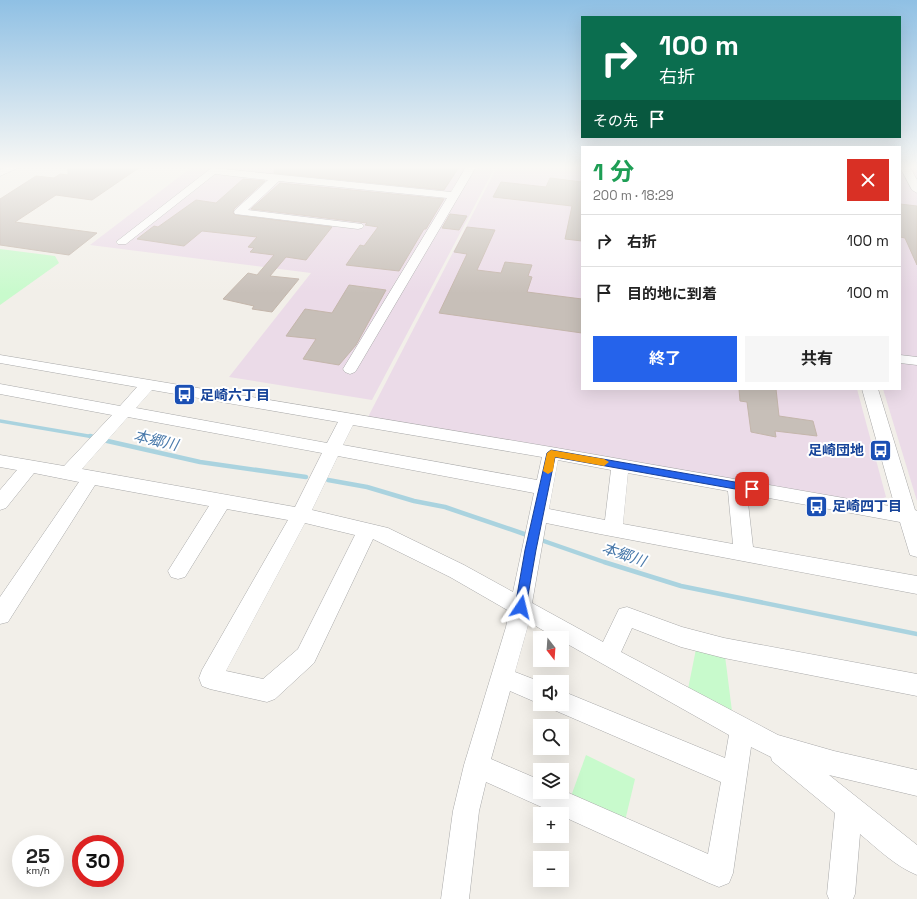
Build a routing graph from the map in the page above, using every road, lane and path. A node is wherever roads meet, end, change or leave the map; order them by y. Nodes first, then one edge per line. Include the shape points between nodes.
1 (164, 209) edge
2 (242, 209) edge
3 (446, 209) edge
4 (358, 226) dead end
5 (122, 242) dead end
6 (901, 358) edge
7 (0, 359) edge
8 (917, 361) edge
9 (350, 369) dead end
10 (149, 384) junction
11 (0, 389) edge
12 (870, 390) edge
13 (124, 412) junction
14 (348, 418) junction
15 (333, 449) junction
16 (551, 453) junction
17 (0, 461) edge
18 (620, 465) junction
19 (29, 467) junction
20 (68, 473) junction
21 (91, 477) junction
22 (737, 486) junction
23 (545, 488) junction
24 (222, 501) junction
25 (0, 503) edge
26 (300, 515) junction
27 (912, 517) edge
28 (538, 520) junction
29 (613, 529) junction
30 (367, 530) junction
31 (917, 549) edge
32 (744, 553) junction
33 (178, 571) dead end
34 (917, 585) edge
35 (521, 607) junction
36 (0, 615) edge
37 (608, 656) junction
38 (502, 677) junction
39 (917, 685) edge
40 (533, 690) edge
41 (569, 705) edge
42 (742, 728) junction
43 (774, 746) junction
44 (477, 765) junction
45 (734, 775) junction
46 (917, 782) edge
47 (849, 808) junction
48 (917, 861) edge
49 (841, 894) dead end
50 (455, 899) edge

1 - 5 street
2 - 4 street via 239,212
3 - 9 street
6 - 8 street
7 - 10 street
10 - 13 street
10 - 14 street
11 - 13 street
12 - 27 street
13 - 15 street
13 - 20 street
14 - 15 street
14 - 16 street
15 - 23 street
15 - 26 street
16 - 18 street
16 - 23 street
17 - 19 street
18 - 22 street
18 - 29 street
19 - 20 street
19 - 25 street
20 - 21 street
21 - 24 street
21 - 36 street
22 - 27 street
22 - 32 street
23 - 28 street
24 - 26 street
24 - 33 street
26 - 30 street
26 - 30 street via 210,678 268,691 306,656
27 - 31 street
28 - 29 street
28 - 35 street
29 - 32 street
30 - 35 street via 381,533 411,547
32 - 34 street
35 - 37 street
35 - 38 street
37 - 39 street via 627,616 681,638 702,643
37 - 42 street
38 - 40 street
38 - 44 street
41 - 45 street
42 - 43 street
42 - 45 street
43 - 46 street via 834,764
43 - 47 street
44 - 45 street via 719,873
44 - 50 street via 466,811
47 - 48 street
47 - 49 street

